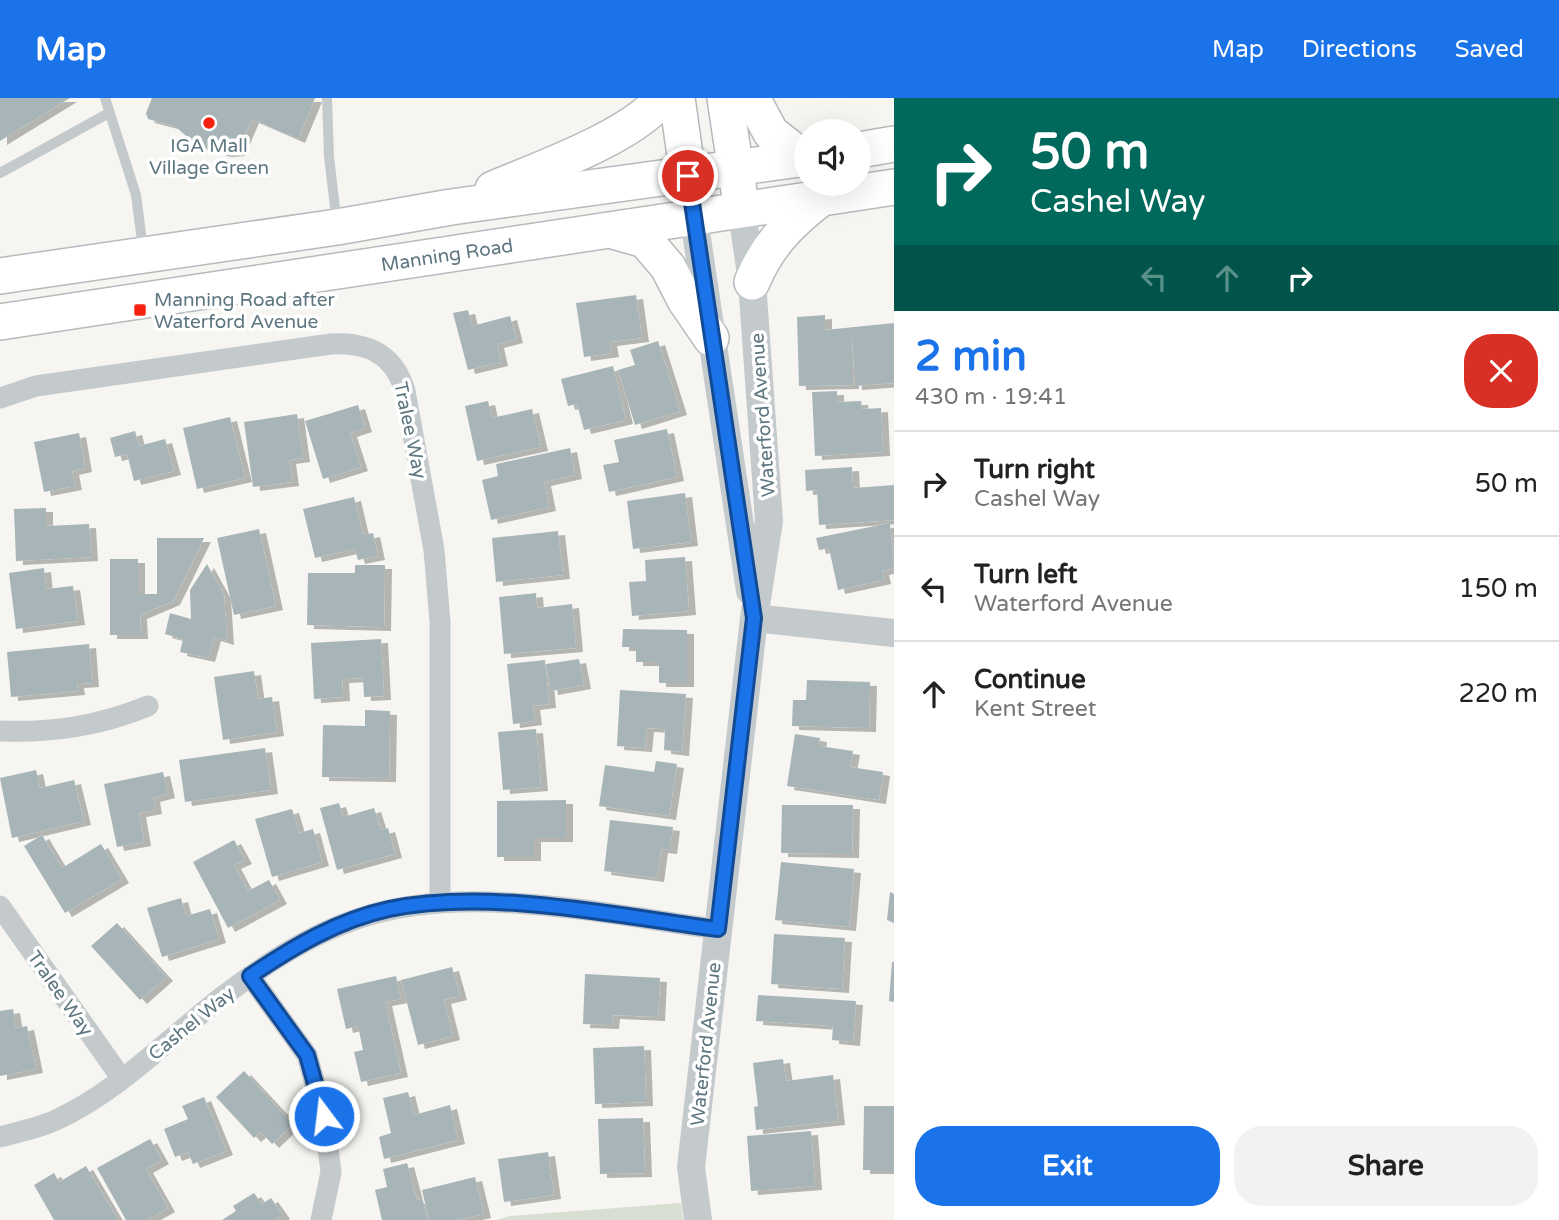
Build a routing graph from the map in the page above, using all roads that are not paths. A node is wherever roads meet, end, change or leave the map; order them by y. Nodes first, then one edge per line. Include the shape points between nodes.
1 (105, 98) edge
2 (327, 98) edge
3 (662, 98) edge
4 (677, 98) edge
5 (725, 98) edge
6 (752, 98) edge
7 (109, 113) junction
8 (894, 145) edge
9 (871, 148) edge
10 (794, 150) edge
11 (794, 160) edge
12 (736, 169) junction
13 (0, 173) edge
14 (688, 176) junction
15 (894, 187) edge
16 (822, 198) junction
17 (451, 207) junction
18 (742, 212) junction
19 (694, 219) junction
20 (337, 227) junction
21 (613, 231) junction
22 (143, 255) junction
23 (0, 276) edge
24 (752, 282) junction
25 (0, 322) edge
26 (710, 338) junction
27 (0, 398) edge
28 (754, 618) junction
29 (894, 633) edge
30 (148, 706) dead end
31 (0, 731) edge
32 (440, 902) junction
33 (0, 906) edge
34 (718, 929) junction
35 (250, 976) junction
36 (122, 1079) junction
37 (0, 1137) edge
38 (321, 1220) edge
39 (698, 1220) edge

1 - 7 lane
2 - 20 lane
3 - 17 main road via 647,115 568,157
4 - 14 main road
5 - 12 main road
6 - 10 main road via 771,133
7 - 13 lane
7 - 22 lane via 136,195
8 - 9 main road
11 - 12 main road
12 - 14 main road
12 - 18 main road
14 - 17 main road
14 - 19 main road
15 - 16 main road, Manning Road
16 - 18 main road, Manning Road
16 - 24 main road via 788,225 764,254
17 - 20 main road
18 - 19 main road, Manning Road
18 - 24 street, Waterford Avenue
19 - 21 main road, Manning Road
19 - 26 street, Waterford Avenue
20 - 22 main road
21 - 25 main road, Manning Road
21 - 26 main road via 645,240 668,267
22 - 23 main road
24 - 28 street, Waterford Avenue via 769,521
26 - 28 street, Waterford Avenue via 725,410
27 - 32 street, Tralee Way via 36,386 331,344 352,342 386,356 405,391 437,578
28 - 29 street
28 - 34 street, Waterford Avenue
30 - 31 street via 97,725 36,733
32 - 34 street, Cashel Way via 500,902
32 - 35 street, Cashel Way via 358,918 306,941
33 - 36 street, Tralee Way
34 - 39 street, Waterford Avenue via 691,1167
35 - 36 street, Cashel Way
35 - 38 street via 307,1055 324,1116 331,1172
36 - 37 street, Cashel Way via 54,1122

